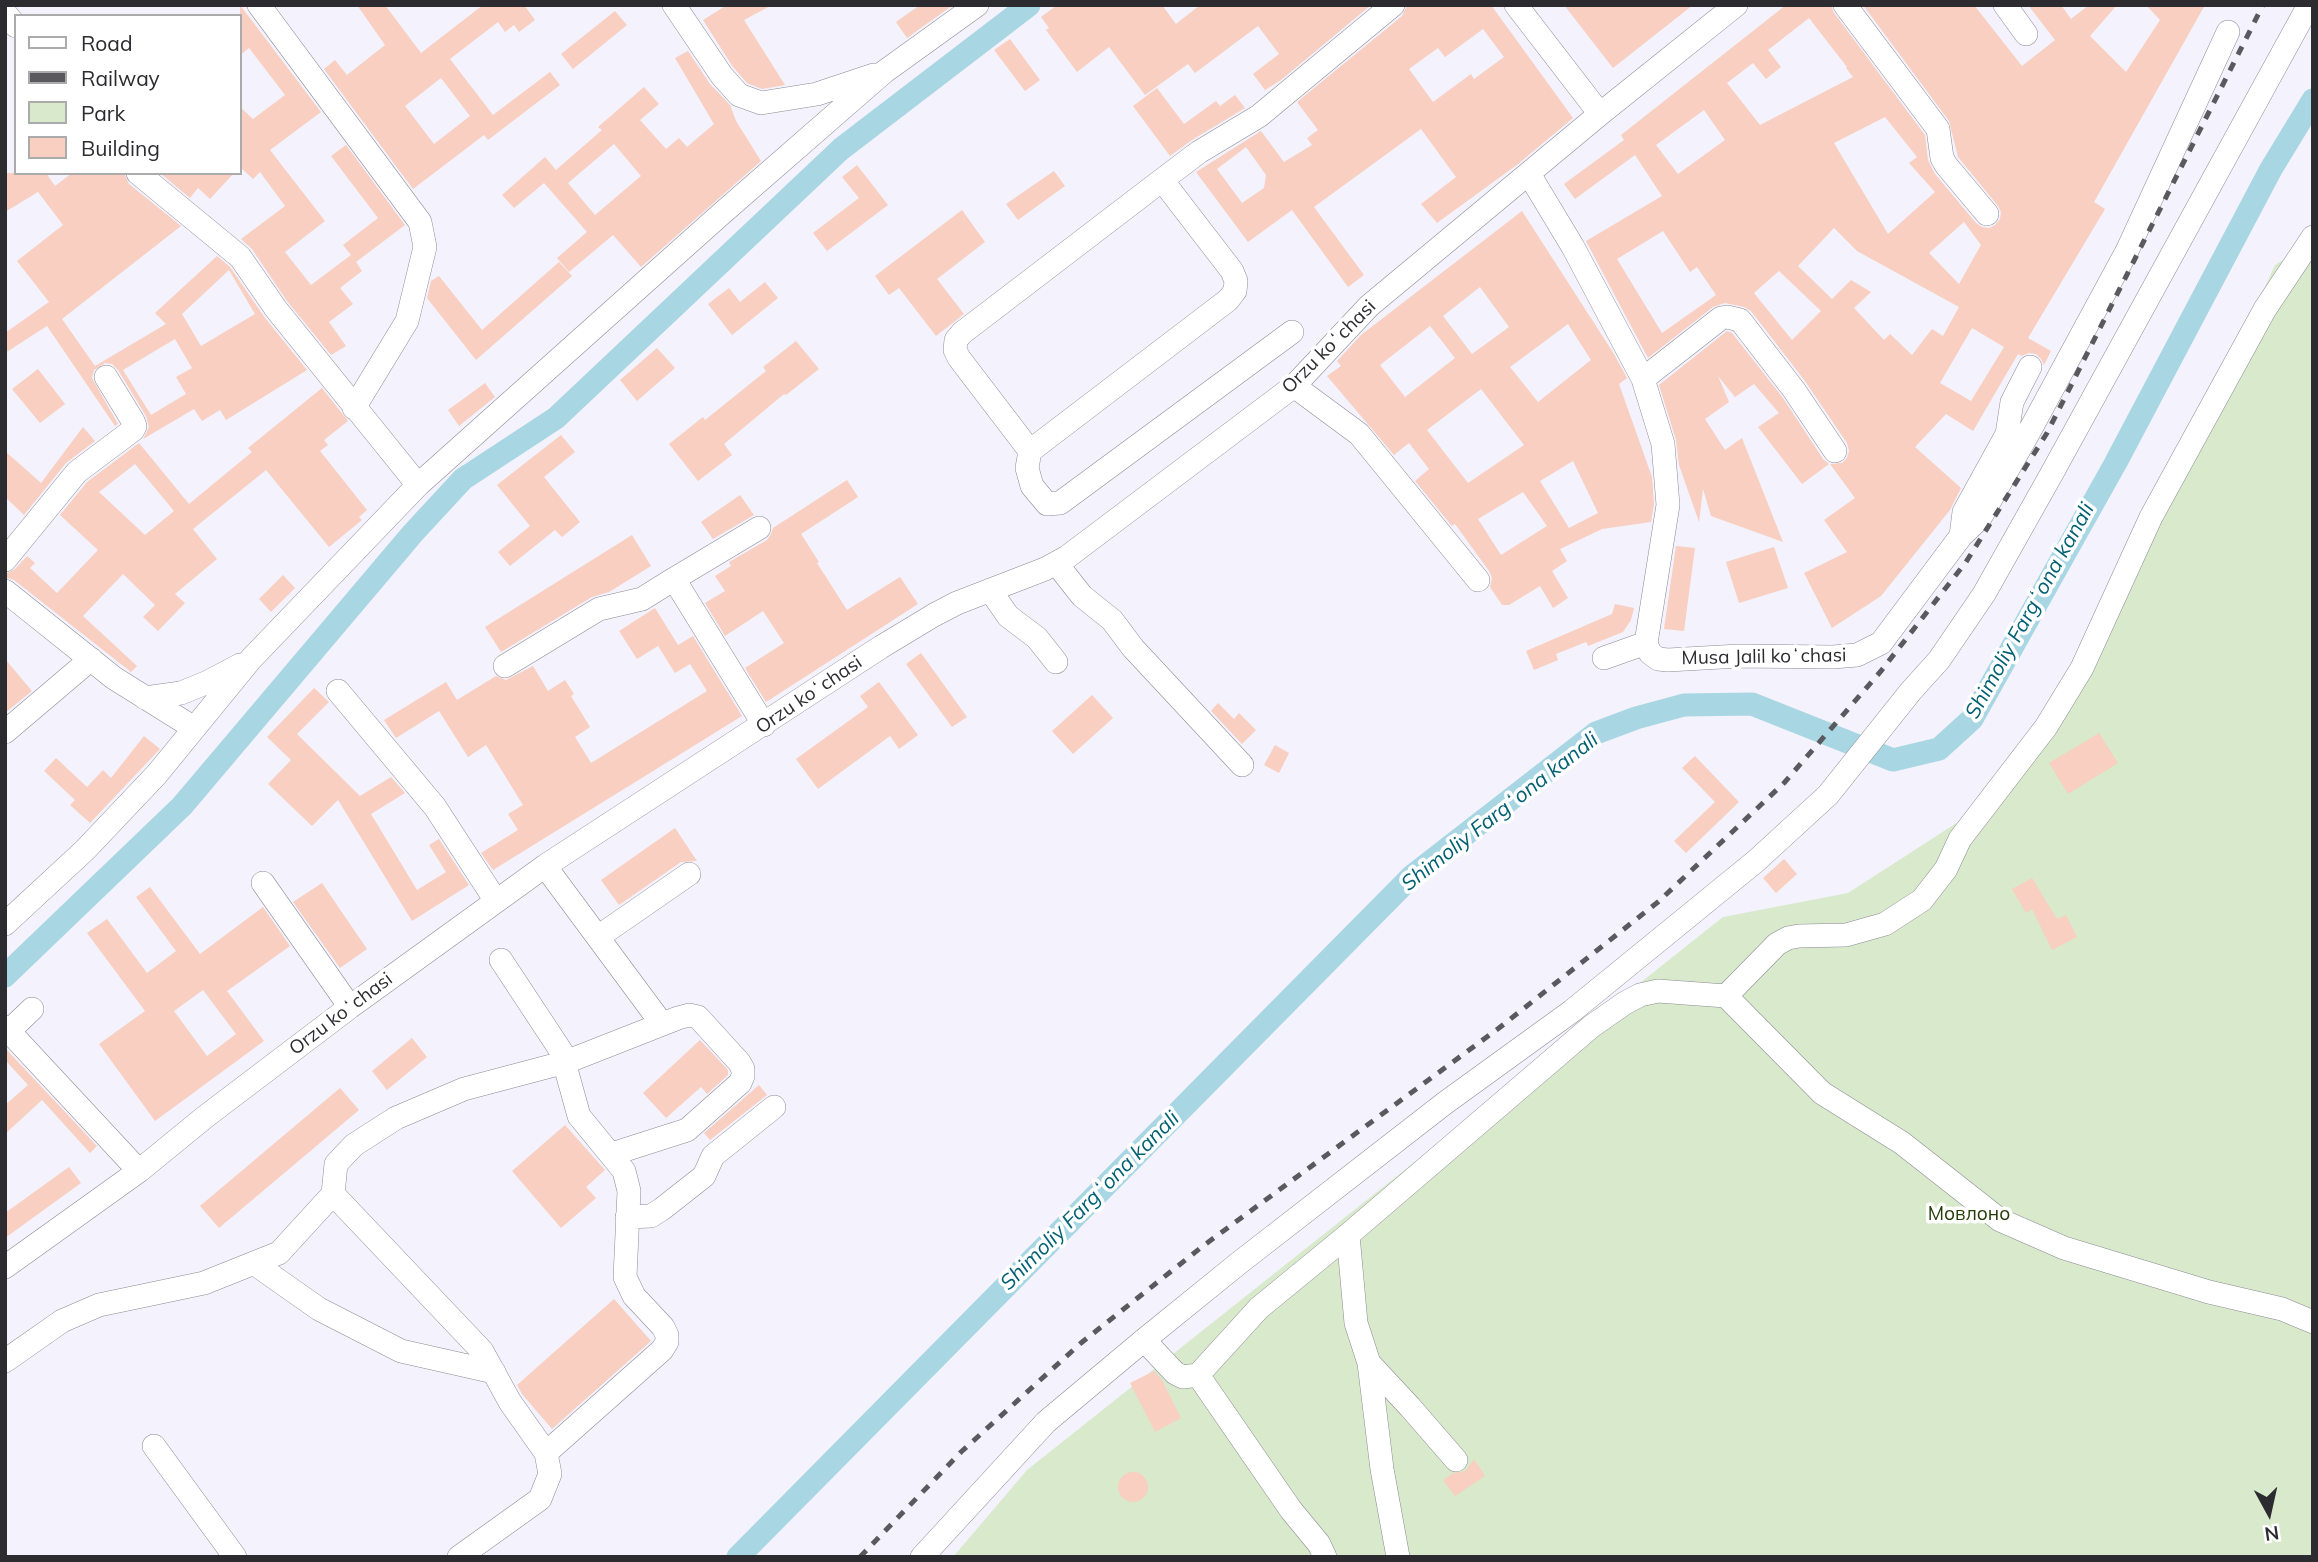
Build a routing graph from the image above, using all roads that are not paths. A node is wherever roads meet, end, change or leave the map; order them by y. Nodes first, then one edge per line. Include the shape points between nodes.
1 (259, 5) edge
2 (674, 5) edge
3 (977, 5) edge
4 (1393, 5) edge
5 (1516, 5) edge
6 (1736, 5) edge
7 (1844, 5) edge
8 (2005, 5) edge
9 (2309, 5) edge
10 (2228, 32) dead end
11 (2026, 34) dead end
12 (884, 72) junction
13 (1600, 114) junction
14 (1528, 174) junction
15 (140, 175) edge
16 (1162, 180) junction
17 (1987, 214) dead end
18 (2313, 237) edge
19 (1292, 332) dead end
20 (2030, 367) dead end
21 (106, 377) dead end
22 (1643, 379) junction
23 (1294, 386) junction
24 (354, 408) junction
25 (1030, 451) junction
26 (1835, 452) dead end
27 (418, 485) junction
28 (759, 528) dead end
29 (1961, 536) junction
30 (5, 560) edge
31 (1056, 563) junction
32 (674, 579) junction
33 (1478, 580) dead end
34 (990, 590) junction
35 (5, 591) edge
36 (1646, 643) junction
37 (1604, 658) dead end
38 (91, 659) junction
39 (251, 659) junction
40 (1056, 662) dead end
41 (505, 666) dead end
42 (338, 691) dead end
43 (145, 698) junction
44 (764, 725) junction
45 (194, 728) junction
46 (5, 732) edge
47 (1242, 765) dead end
48 (545, 866) junction
49 (690, 874) dead end
50 (263, 883) dead end
51 (496, 901) junction
52 (5, 924) edge
53 (598, 937) junction
54 (501, 960) dead end
55 (1726, 996) junction
56 (350, 1007) junction
57 (32, 1009) dead end
58 (663, 1024) junction
59 (7, 1029) edge
60 (566, 1062) junction
61 (774, 1107) dead end
62 (612, 1154) junction
63 (139, 1171) junction
64 (332, 1194) junction
65 (627, 1217) junction
66 (1348, 1235) junction
67 (255, 1264) junction
68 (5, 1267) edge
69 (2313, 1322) edge
70 (1143, 1340) junction
71 (5, 1362) edge
72 (1368, 1363) junction
73 (494, 1372) junction
74 (1198, 1375) junction
75 (154, 1446) dead end
76 (546, 1453) junction
77 (1456, 1460) dead end
78 (234, 1557) edge
79 (460, 1557) edge
80 (922, 1557) edge
81 (1325, 1557) edge
82 (1398, 1557) edge

1 - 24 street via 420,222 425,247 407,321
2 - 12 street via 722,76 739,95 761,103 817,94
3 - 12 street
4 - 16 street via 1259,116
5 - 13 street
6 - 13 street, Orzu koʻchasi
7 - 17 street via 1938,129 1946,165
8 - 11 street
9 - 70 street via 1990,582 1939,660 1828,794 1756,861 1572,1011 1445,1103
10 - 29 street, Musa Jalil koʻchasi via 2127,251 1980,518
12 - 27 street
13 - 14 street, Orzu koʻchasi
14 - 22 street via 1573,247
14 - 23 street, Orzu koʻchasi via 1370,306
15 - 24 street via 240,257
16 - 25 street via 1231,271 1235,291
16 - 25 street via 956,340 959,358
18 - 55 street via 2265,309 2151,517 2082,668 2046,727 1960,839 1947,869 1922,901 1885,924 1846,935 1788,938 1777,944
19 - 25 street via 1060,503 1047,504 1032,486 1027,468
20 - 29 street via 2012,402 2007,434 1964,512
21 - 30 street via 135,426 133,430 77,472
22 - 26 street via 1721,318 1740,320
22 - 36 street via 1663,444 1668,505
23 - 31 street, Orzu koʻchasi
23 - 33 street via 1359,434
24 - 27 street
27 - 39 street
28 - 32 street
29 - 36 street, Musa Jalil koʻchasi via 1881,643 1857,655 1668,660 1650,653
31 - 34 street, Orzu koʻchasi
31 - 47 street
32 - 41 street via 642,599 599,609
32 - 44 street
34 - 40 street via 1008,617 1037,638
34 - 44 street, Orzu koʻchasi via 934,615
35 - 38 street
36 - 37 street
38 - 43 street
38 - 46 street
39 - 43 street via 181,693
39 - 45 street
42 - 51 street via 435,807
43 - 45 street
44 - 48 street, Orzu koʻchasi
45 - 52 street via 85,850
48 - 51 street, Orzu koʻchasi
48 - 53 street
49 - 53 street
50 - 56 street
51 - 56 street, Orzu koʻchasi
53 - 58 street
54 - 60 street
55 - 66 street via 1658,991 1625,1003 1592,1026
55 - 69 street via 1822,1093 1902,1143 2000,1220 2064,1248 2282,1309
56 - 63 street, Orzu koʻchasi
57 - 59 street
58 - 60 street
58 - 62 street via 688,1015 698,1017 739,1062 743,1076 687,1130
59 - 63 street
60 - 62 street via 579,1116
60 - 64 street via 464,1089 396,1118 354,1145 336,1164
61 - 65 street via 713,1156 704,1176 662,1209 651,1216
62 - 65 street via 627,1180
63 - 68 street, Orzu koʻchasi
64 - 67 street via 279,1254
64 - 73 street via 482,1350
65 - 76 street via 625,1277 635,1296 663,1327 667,1342
66 - 72 street via 1356,1323
66 - 74 street via 1259,1308
67 - 71 street via 204,1283 99,1305 62,1321
67 - 73 street via 319,1309 401,1351
70 - 74 street via 1175,1373
70 - 80 street via 1046,1422
72 - 77 street
72 - 82 street
73 - 76 street
74 - 81 street
75 - 78 street
76 - 79 street via 550,1474 540,1499

